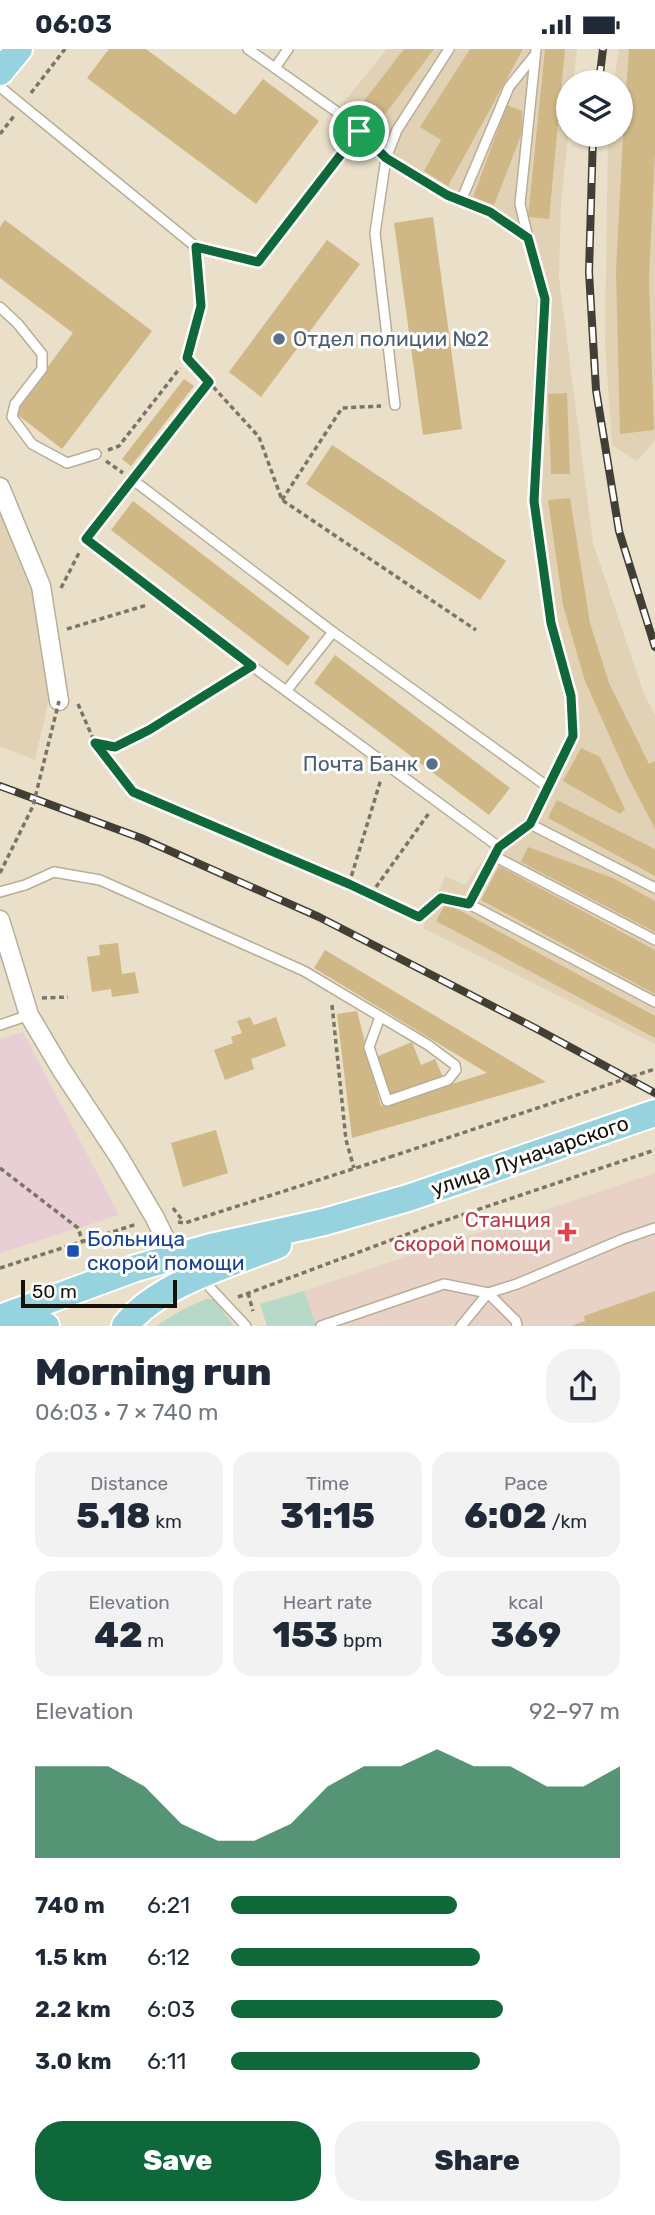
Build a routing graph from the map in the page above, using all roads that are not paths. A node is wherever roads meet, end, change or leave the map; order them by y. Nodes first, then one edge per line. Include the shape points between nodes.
1 (19, 49) edge
2 (248, 49) edge
3 (288, 49) edge
4 (449, 49) edge
5 (535, 52) edge
6 (275, 68) junction
7 (0, 72) edge
8 (0, 87) edge
9 (359, 131) junction
10 (386, 158) junction
11 (461, 201) junction
12 (528, 238) junction
13 (196, 247) junction
14 (0, 307) edge
15 (187, 358) road end
16 (395, 405) road end
17 (96, 454) road end
18 (0, 487) edge
19 (333, 632) junction
20 (287, 690) junction
21 (59, 701) road end
22 (548, 787) junction
23 (530, 824) junction
24 (499, 847) junction
25 (494, 856) junction
26 (655, 888) edge
27 (0, 892) edge
28 (0, 920) edge
29 (655, 940) edge
30 (655, 1003) edge
31 (37, 1013) junction
32 (380, 1017) junction
33 (0, 1025) edge
34 (655, 1112) edge
35 (324, 1222) junction
36 (655, 1228) edge
37 (174, 1257) junction
38 (200, 1276) junction
39 (488, 1293) junction
40 (7, 1316) edge
41 (47, 1326) edge
42 (125, 1326) edge
43 (246, 1326) edge
44 (321, 1326) edge
45 (461, 1326) edge
46 (517, 1326) edge

1 - 7 main road
2 - 6 lane
3 - 6 lane
4 - 10 lane via 397,130
5 - 11 lane via 509,87
5 - 12 lane via 520,204
6 - 9 lane
8 - 13 lane
9 - 10 lane
9 - 13 lane via 258,262
10 - 11 lane
10 - 16 lane via 375,233
11 - 12 lane via 490,212
12 - 22 lane via 545,299 534,501 551,623 571,696 573,736
13 - 15 lane via 201,306
14 - 17 lane via 42,353 42,369 15,404 12,417 32,444 67,463
18 - 21 street via 41,586
19 - 20 lane
19 - 20 lane via 133,480 86,539
19 - 22 lane
20 - 24 lane
22 - 23 lane
23 - 24 lane
23 - 26 lane
24 - 25 lane
25 - 29 lane
25 - 30 lane via 469,904
27 - 32 lane via 54,872 100,880 304,971
28 - 31 street
31 - 33 lane
31 - 37 street via 61,1069 119,1157
32 - 32 lane via 455,1065 449,1080 387,1101 369,1047
34 - 35 main road, улица Луначарского via 408,1198
35 - 37 main road, улица Луначарского
35 - 38 main road, улица Луначарского
36 - 39 lane
37 - 38 street
37 - 40 main road, улица Луначарского
38 - 42 main road, улица Луначарского via 157,1298
38 - 43 lane
39 - 44 lane via 444,1284
39 - 45 lane
39 - 46 lane
40 - 41 main road via 34,1319

